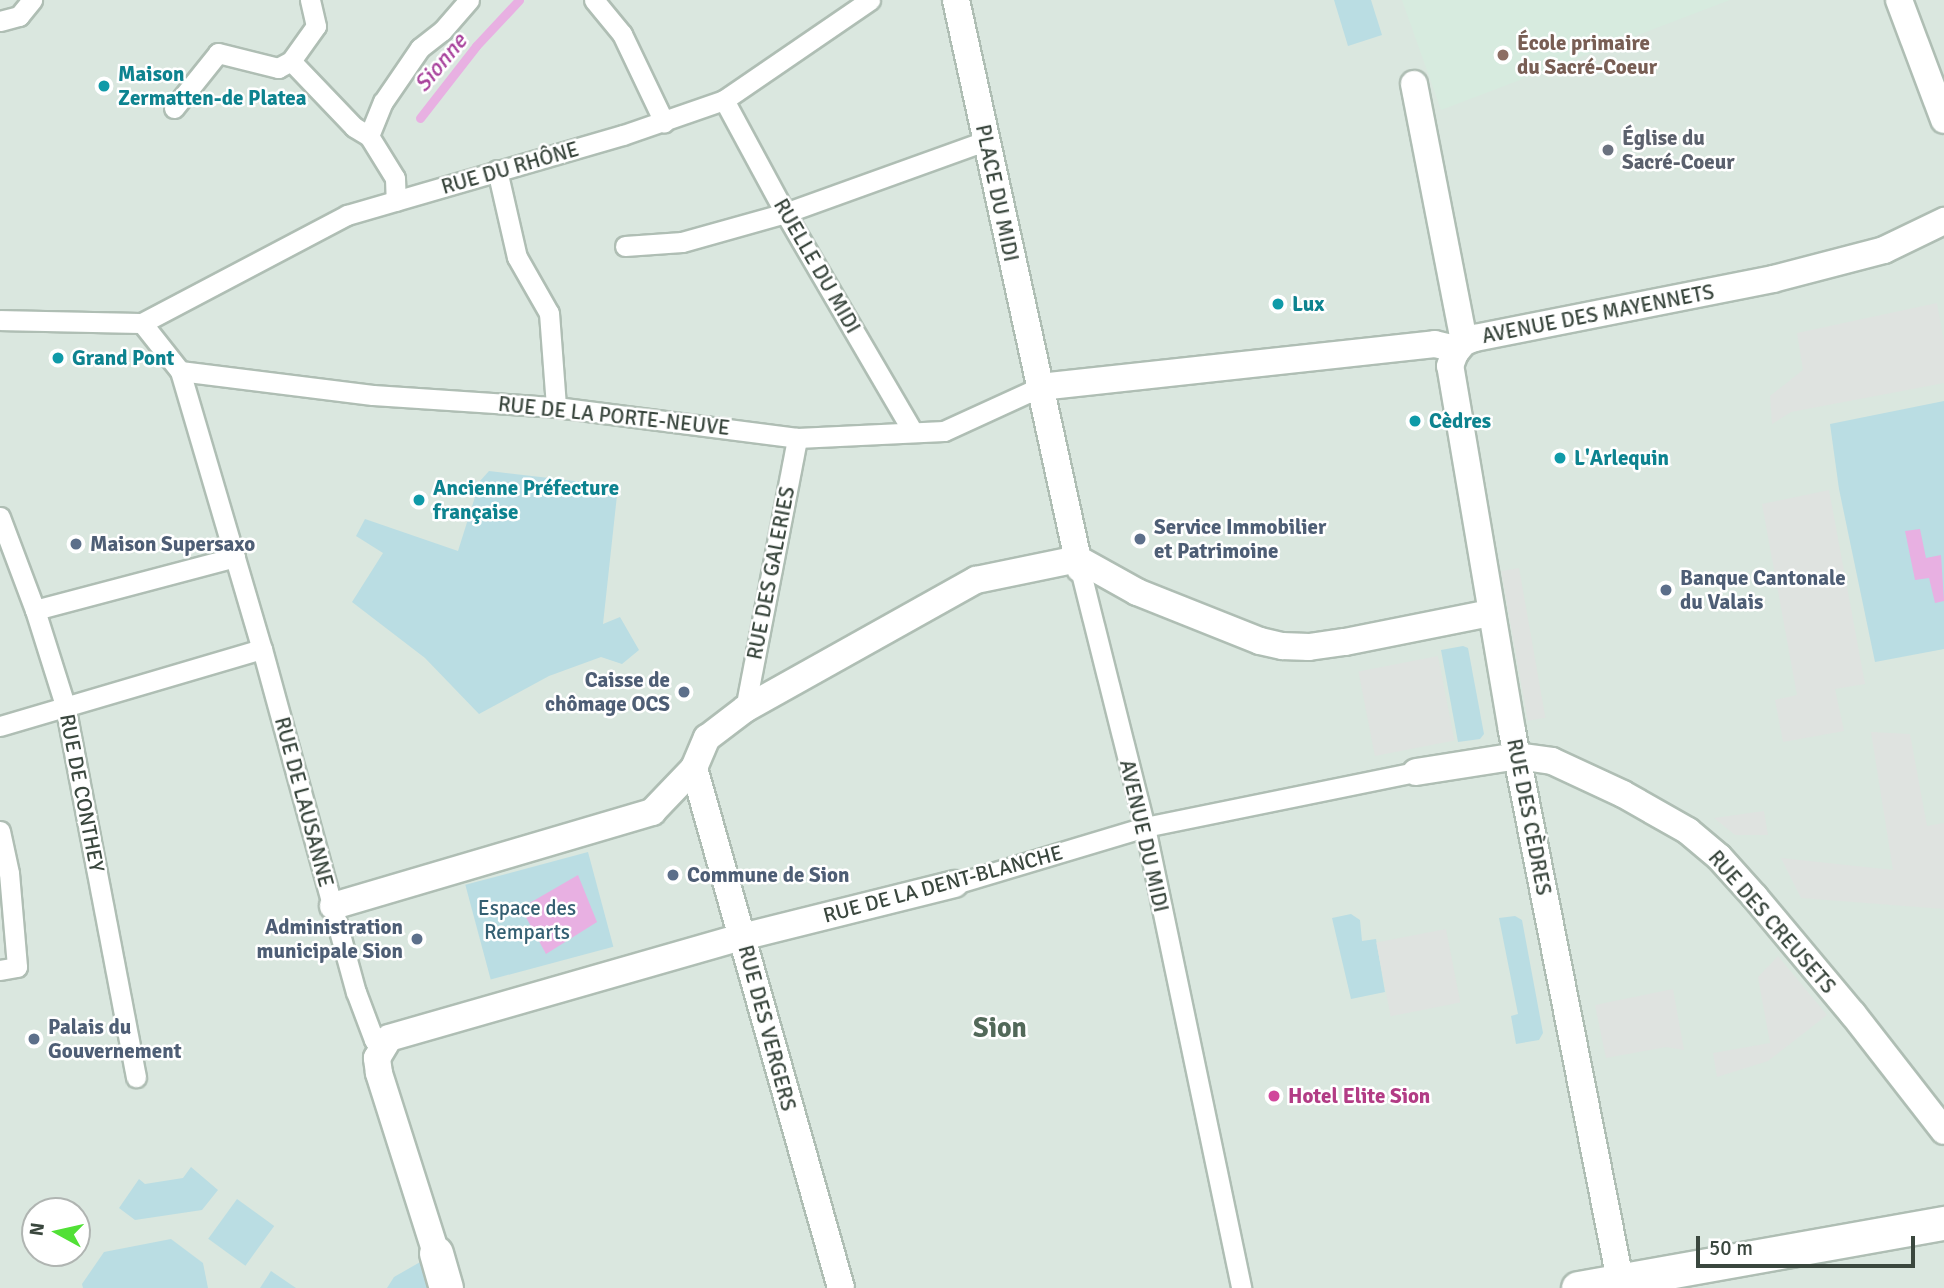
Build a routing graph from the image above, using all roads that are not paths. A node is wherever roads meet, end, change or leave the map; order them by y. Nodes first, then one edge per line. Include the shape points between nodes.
1 (32, 0) edge
2 (310, 0) edge
3 (469, 0) edge
4 (594, 0) edge
5 (870, 0) edge
6 (956, 0) edge
7 (1899, 0) edge
8 (0, 21) edge
9 (291, 61) junction
10 (1414, 84) dead end
11 (724, 100) junction
12 (174, 108) dead end
13 (1944, 120) edge
14 (664, 122) junction
15 (369, 136) junction
16 (985, 141) junction
17 (497, 170) junction
18 (396, 201) junction
19 (785, 213) junction
20 (1944, 221) edge
21 (625, 246) dead end
22 (0, 320) edge
23 (142, 323) junction
24 (1459, 348) junction
25 (180, 371) junction
26 (1040, 387) junction
27 (556, 407) junction
28 (912, 430) junction
29 (797, 438) junction
30 (0, 517) edge
31 (235, 557) junction
32 (1079, 564) junction
33 (35, 610) junction
34 (1490, 613) junction
35 (262, 649) junction
36 (65, 705) junction
37 (745, 709) junction
38 (0, 726) edge
39 (1517, 756) junction
40 (694, 768) junction
41 (1416, 772) joint
42 (1144, 827) junction
43 (0, 831) edge
44 (955, 884) joint
45 (332, 906) junction
46 (742, 937) junction
47 (9, 968) edge
48 (367, 1035) junction
49 (136, 1077) dead end
50 (1944, 1132) edge
51 (1944, 1223) edge
52 (436, 1253) joint
53 (1620, 1280) junction
54 (446, 1288) edge
55 (841, 1288) edge
56 (1241, 1288) edge
57 (1578, 1288) edge

1 - 8 street via 19,16
2 - 9 street via 316,26
3 - 15 street via 420,48 383,102
4 - 14 street via 621,34
5 - 11 street, RUE DU RHÔNE
6 - 16 street, PLACE DU MIDI
7 - 13 street
9 - 12 street via 278,68 218,52
9 - 15 street via 354,127
10 - 24 street, RUE DES CÈDRES
11 - 14 street, RUE DU RHÔNE
11 - 19 street, RUELLE DU MIDI
14 - 17 street, RUE DU RHÔNE
15 - 18 street via 395,178
16 - 19 street
16 - 26 street, PLACE DU MIDI
17 - 18 street, RUE DU RHÔNE
17 - 27 street via 517,257 549,313
18 - 23 street, RUE DU RHÔNE via 347,215
19 - 21 street via 682,242
19 - 28 street, RUELLE DU MIDI
20 - 24 street, AVENUE DES MAYENNETS via 1884,250
22 - 23 street
23 - 25 street, RUE DE LAUSANNE
24 - 26 street, AVENUE DES MAYENNETS via 1435,344
24 - 34 street, RUE DES CÈDRES via 1450,366
25 - 27 street, RUE DE LA PORTE-NEUVE via 373,395
25 - 31 street, RUE DE LAUSANNE
26 - 28 street, RUE DE LA PORTE-NEUVE via 944,431
26 - 32 street, AVENUE DU MIDI
27 - 29 street, RUE DE LA PORTE-NEUVE
28 - 29 street, RUE DE LA PORTE-NEUVE
29 - 37 street, RUE DES GALERIES
30 - 33 street, RUE DE CONTHEY
31 - 33 street
31 - 35 street, RUE DE LAUSANNE
32 - 34 street via 1137,592 1282,646 1345,642
32 - 37 street via 966,584
32 - 42 street, AVENUE DU MIDI
33 - 36 street, RUE DE CONTHEY
34 - 39 street, RUE DES CÈDRES
35 - 36 street
35 - 45 street, RUE DE LAUSANNE
36 - 38 street
36 - 49 street, RUE DE CONTHEY
37 - 40 street via 707,738
39 - 41 street, RUE DE LA DENT-BLANCHE
39 - 50 street, RUE DES CREUSETS via 1552,761 1623,793 1688,831 1719,857 1853,1014
39 - 53 street, RUE DES CÈDRES
40 - 45 street via 652,812
40 - 46 street, RUE DES VERGERS
41 - 42 street, RUE DE LA DENT-BLANCHE
42 - 44 street, RUE DE LA DENT-BLANCHE
42 - 56 street, AVENUE DU MIDI
43 - 47 street via 9,873
44 - 46 street, RUE DE LA DENT-BLANCHE
45 - 48 street, RUE DE LAUSANNE
46 - 48 street, RUE DE LA DENT-BLANCHE via 389,1038
46 - 55 street, RUE DES VERGERS
48 - 52 street, RUE DE LAUSANNE
51 - 53 street
52 - 54 street, RUE DE LAUSANNE
53 - 57 street

